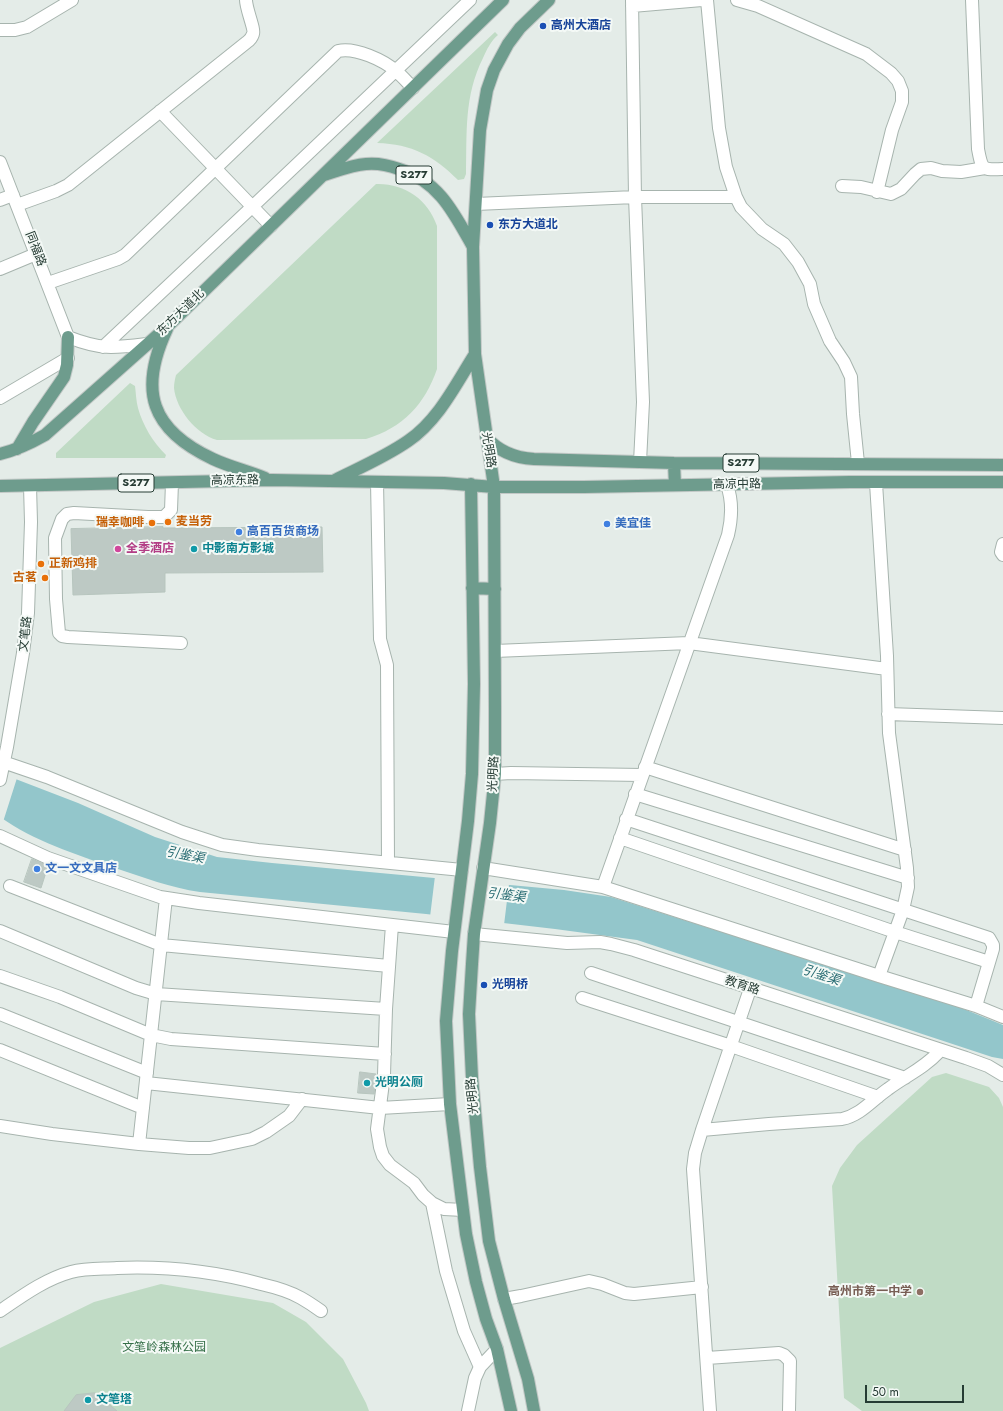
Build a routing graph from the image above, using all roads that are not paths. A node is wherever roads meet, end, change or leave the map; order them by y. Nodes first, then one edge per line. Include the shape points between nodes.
1 (72, 0) edge
2 (246, 0) edge
3 (470, 0) edge
4 (503, 0) edge
5 (549, 0) edge
6 (702, 0) edge
7 (707, 0) edge
8 (737, 0) edge
9 (972, 0) edge
10 (632, 3) edge
11 (0, 30) edge
12 (396, 71) junction
13 (413, 88) junction
14 (160, 111) junction
15 (0, 162) edge
16 (985, 168) junction
17 (216, 169) junction
18 (1003, 169) edge
19 (323, 175) junction
20 (842, 186) dead end
21 (877, 192) junction
22 (635, 197) junction
23 (736, 197) junction
24 (0, 200) edge
25 (15, 200) junction
26 (476, 204) junction
27 (252, 207) junction
28 (270, 226) junction
29 (473, 247) junction
30 (36, 254) junction
31 (0, 269) edge
32 (48, 283) junction
33 (169, 325) junction
34 (68, 337) junction
35 (147, 344) junction
36 (103, 347) junction
37 (475, 354) junction
38 (68, 358) junction
39 (0, 398) edge
40 (486, 437) junction
41 (17, 449) junction
42 (0, 454) edge
43 (640, 462) junction
44 (674, 463) junction
45 (858, 463) junction
46 (1003, 465) edge
47 (272, 480) junction
48 (334, 481) junction
49 (377, 482) junction
50 (876, 482) junction
51 (1003, 482) edge
52 (172, 483) junction
53 (471, 484) junction
54 (727, 485) junction
55 (0, 486) edge
56 (30, 486) junction
57 (675, 486) junction
58 (494, 487) junction
59 (1003, 544) edge
60 (1003, 555) edge
61 (472, 588) junction
62 (495, 589) junction
63 (181, 643) dead end
64 (689, 643) junction
65 (495, 651) junction
66 (887, 669) junction
67 (888, 714) junction
68 (1003, 718) edge
69 (2, 768) edge
70 (644, 771) junction
71 (495, 774) junction
72 (635, 794) junction
73 (626, 819) junction
74 (0, 836) edge
75 (620, 838) junction
76 (905, 850) junction
77 (388, 862) junction
78 (483, 868) junction
79 (461, 874) junction
80 (908, 878) junction
81 (10, 886) dead end
82 (603, 887) junction
83 (166, 898) junction
84 (903, 910) junction
85 (392, 925) junction
86 (454, 928) junction
87 (475, 930) junction
88 (0, 931) edge
89 (895, 932) junction
90 (161, 945) junction
91 (989, 962) junction
92 (389, 966) junction
93 (591, 973) dead end
94 (0, 976) edge
95 (879, 976) junction
96 (750, 989) junction
97 (156, 994) junction
98 (582, 998) dead end
99 (976, 1006) junction
100 (386, 1009) junction
101 (0, 1014) edge
102 (1003, 1017) edge
103 (739, 1022) junction
104 (151, 1035) junction
105 (731, 1046) junction
106 (0, 1050) edge
107 (940, 1051) junction
108 (384, 1054) junction
109 (1003, 1075) edge
110 (147, 1078) junction
111 (905, 1078) junction
112 (878, 1097) junction
113 (302, 1099) junction
114 (450, 1104) junction
115 (143, 1108) junction
116 (380, 1108) junction
117 (0, 1126) edge
118 (702, 1130) junction
119 (139, 1144) junction
120 (432, 1203) junction
121 (463, 1210) junction
122 (702, 1287) junction
123 (504, 1299) junction
124 (0, 1311) edge
125 (321, 1311) dead end
126 (497, 1348) junction
127 (707, 1358) junction
128 (480, 1367) junction
129 (468, 1411) edge
130 (511, 1411) edge
131 (534, 1411) edge
132 (710, 1411) edge
133 (789, 1411) edge

1 - 11 street via 28,27
2 - 14 street via 254,29 252,36
3 - 12 street
4 - 13 main road, 东方大道北
5 - 26 main road, 光明路 via 520,28 501,55 487,90 480,130
6 - 10 street
7 - 23 street via 719,128 726,167
8 - 21 street via 758,6 866,54 898,81 902,91 902,102 892,130
9 - 16 street via 978,150 981,164
10 - 22 street
12 - 13 street
12 - 17 street via 361,53 338,51
12 - 27 street
13 - 19 main road, 东方大道北
14 - 17 street
14 - 25 street via 68,185 56,191
15 - 25 street, 同福路
16 - 18 street
16 - 21 street via 961,172 921,169 896,193
17 - 27 street
17 - 32 street via 122,257
19 - 28 main road, 东方大道北 / S277
19 - 29 main road, S277 via 365,164 392,166 409,172 435,188
20 - 21 street via 861,187
22 - 23 street
22 - 26 street
22 - 43 street via 643,402
23 - 45 street via 741,207 762,229 784,244 810,284 814,304 830,341 851,377 852,414
24 - 25 street
25 - 30 street, 同福路
26 - 29 main road, 光明路
27 - 28 street
27 - 36 street
28 - 33 main road, 东方大道北 / S277
29 - 37 main road, 光明路 / S277
30 - 31 street
30 - 32 street, 同福路
32 - 34 street, 同福路
33 - 35 main road, 东方大道北 / S277
33 - 47 main road, S277 via 159,346 152,382 156,405 168,428 182,442 209,457
34 - 36 street
34 - 38 main road
35 - 36 street
35 - 41 main road, 东方大道北 / S277 via 45,435
37 - 40 main road, 光明路 / S277
37 - 48 main road, S277 via 441,406 419,432 385,455
38 - 39 street
38 - 41 main road via 61,382
40 - 43 main road, 高凉中路 / S277 via 496,447 524,458
40 - 58 main road, 光明路 / S277
41 - 42 main road, S277
43 - 44 main road, 高凉中路 / S277
44 - 45 main road, 高凉中路 / S277
44 - 57 main road
45 - 46 main road, 高凉中路 / S277
47 - 48 main road, 高凉东路 / S277
47 - 52 main road, 高凉东路 / S277
48 - 49 main road, 高凉东路 / S277
49 - 53 main road, 高凉东路 / S277
49 - 77 street via 380,639 386,665
50 - 51 main road, 高凉中路 / S277
50 - 54 main road, 高凉中路 / S277
50 - 66 street
52 - 56 main road, 高凉东路 / S277
52 - 63 street via 171,510 164,516 67,514 62,519 55,538 56,599 59,634 62,636
53 - 58 main road, 高凉中路 / S277
53 - 61 main road, 光明路
54 - 57 main road, 高凉中路 / S277
54 - 64 street via 732,508 731,521
55 - 56 main road, 高凉东路 / S277
56 - 69 street, 文笔路 via 28,613
57 - 58 main road, 高凉中路 / S277
58 - 62 main road, 光明路
59 - 60 street
61 - 62 main road
61 - 79 main road, 光明路 via 472,774
62 - 65 main road, 光明路
64 - 65 street
64 - 66 street
64 - 70 street
65 - 71 main road, 光明路
66 - 67 street
67 - 68 street
67 - 76 street
69 - 77 street via 46,777 213,843 258,850
70 - 71 street
70 - 72 street
70 - 76 street
71 - 78 main road, 光明路
72 - 73 street
72 - 80 street
73 - 75 street
73 - 84 street
74 - 83 street via 48,858
75 - 82 street
75 - 89 street
76 - 80 street
77 - 79 street
78 - 82 street
78 - 87 main road, 光明路
79 - 86 main road, 光明路
80 - 84 street
81 - 90 street
82 - 95 street
83 - 85 street via 199,904
83 - 90 street
84 - 89 street
84 - 91 street via 989,938 993,945
85 - 86 street
85 - 92 street
86 - 114 main road, 光明路 via 446,1021
87 - 96 street, 教育路 via 567,943 611,944
87 - 123 main road, 光明路 via 469,1014 472,1078 489,1241
88 - 97 street
89 - 91 street
89 - 95 street
90 - 92 street
90 - 97 street
91 - 99 street
92 - 100 street
93 - 103 street
94 - 104 street via 60,997
95 - 99 street
96 - 103 street
96 - 107 street, 教育路
97 - 100 street
97 - 104 street
98 - 105 street
99 - 102 street
100 - 108 street
101 - 110 street
103 - 105 street
103 - 111 street
104 - 108 street
104 - 110 street
105 - 112 street
105 - 118 street
106 - 115 street
107 - 109 street, 教育路 via 988,1066
107 - 111 street
108 - 116 street
110 - 113 street
110 - 115 street
111 - 112 street
112 - 118 street via 850,1118
113 - 116 street
113 - 119 street via 289,1116 252,1139 210,1148
114 - 116 street
114 - 121 main road, 光明路
115 - 119 street
116 - 120 street via 378,1129 383,1156
117 - 119 street
118 - 122 street via 693,1169
120 - 121 street via 444,1209
120 - 128 street via 446,1271 464,1331
121 - 126 main road, 光明路 via 476,1282
122 - 123 street via 634,1294 589,1281
122 - 127 street
123 - 131 main road, 光明路 via 528,1379
124 - 125 street via 54,1278 72,1272 130,1268 191,1269 236,1277 278,1288 300,1297
126 - 128 street
126 - 130 main road, 光明路
127 - 132 street
127 - 133 street via 779,1353 784,1355 790,1361
128 - 129 street

